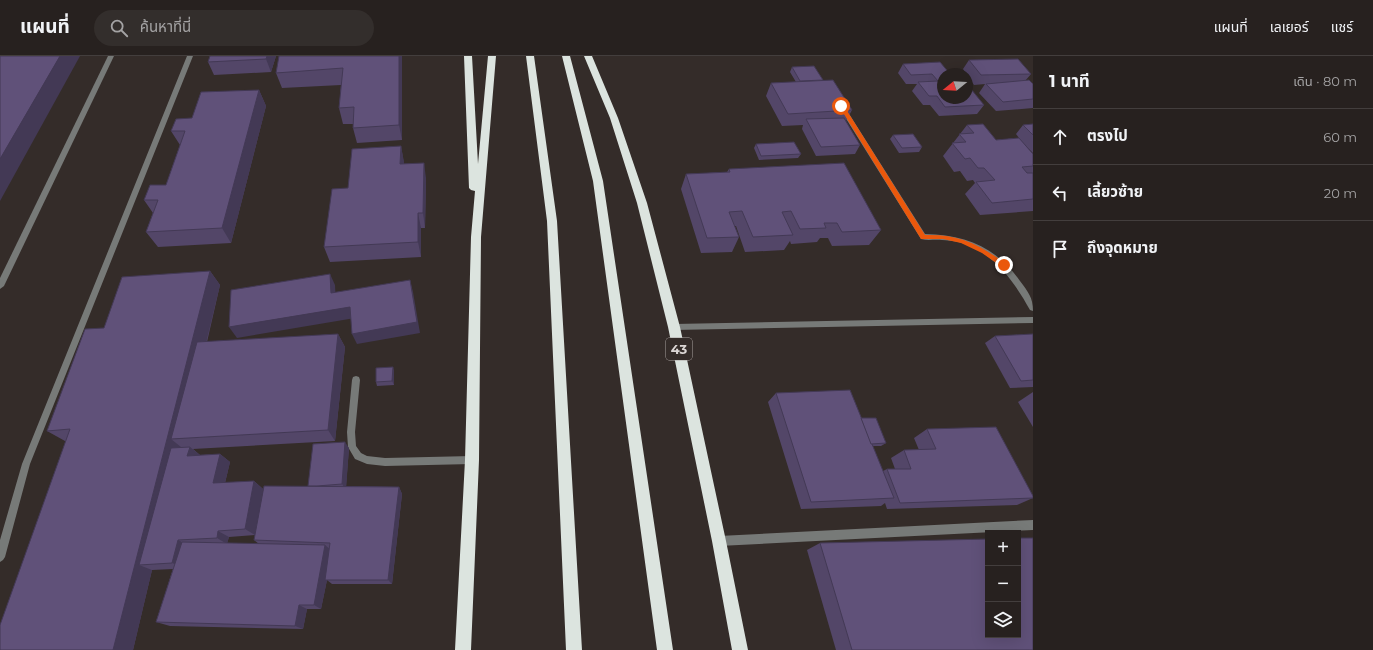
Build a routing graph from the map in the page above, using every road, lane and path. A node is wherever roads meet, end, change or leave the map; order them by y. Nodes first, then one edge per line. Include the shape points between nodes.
1 (111, 56) edge
2 (190, 56) edge
3 (468, 56) edge
4 (492, 56) edge
5 (530, 56) edge
6 (566, 56) edge
7 (588, 56) edge
8 (841, 106) edge
9 (476, 237) junction
10 (0, 286) edge
11 (1033, 308) edge
12 (1033, 320) edge
13 (674, 327) junction
14 (356, 380) dead end
15 (472, 460) junction
16 (1033, 525) edge
17 (720, 541) junction
18 (0, 557) edge
19 (463, 650) edge
20 (574, 650) edge
21 (665, 650) edge
22 (740, 650) edge

1 - 10 street
2 - 18 street via 26,464
3 - 9 highway
4 - 9 highway
5 - 20 highway via 552,220
6 - 21 highway via 598,181
7 - 13 highway, 43 via 614,118 642,203
8 - 11 street via 923,237 943,237 962,242 995,258 1018,281
9 - 15 highway
12 - 13 street
13 - 17 highway, 43
14 - 15 street via 351,432 352,447 358,456 385,462
15 - 19 highway
16 - 17 street
17 - 22 highway, 43

